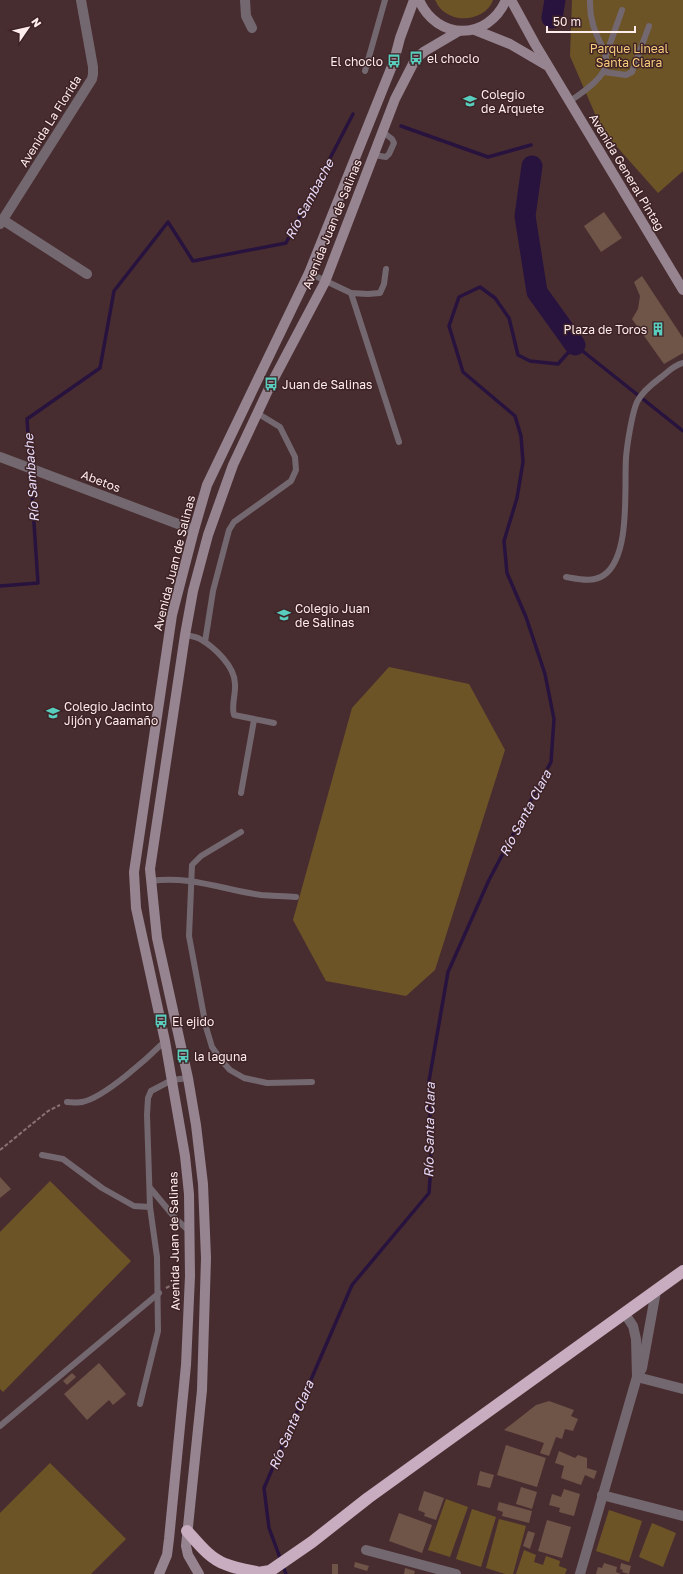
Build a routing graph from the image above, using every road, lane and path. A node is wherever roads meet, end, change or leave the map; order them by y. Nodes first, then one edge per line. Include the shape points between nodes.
1 (81, 0) edge
2 (245, 0) edge
3 (385, 0) edge
4 (414, 0) edge
5 (419, 0) edge
6 (506, 0) edge
7 (511, 0) edge
8 (590, 0) edge
9 (622, 10) dead end
10 (649, 26) dead end
11 (252, 28) dead end
12 (475, 30) junction
13 (459, 31) junction
14 (606, 55) junction
15 (549, 68) junction
16 (365, 71) dead end
17 (604, 72) junction
18 (570, 101) junction
19 (383, 132) junction
20 (374, 155) junction
21 (1, 222) edge
22 (386, 269) dead end
23 (309, 273) junction
24 (88, 274) dead end
25 (325, 282) junction
26 (683, 290) edge
27 (351, 293) junction
28 (683, 363) edge
29 (257, 413) junction
30 (399, 442) dead end
31 (0, 457) edge
32 (194, 530) junction
33 (566, 577) dead end
34 (169, 632) junction
35 (184, 635) junction
36 (205, 642) junction
37 (254, 720) junction
38 (274, 723) dead end
39 (241, 793) dead end
40 (241, 832) dead end
41 (151, 881) junction
42 (192, 882) junction
43 (296, 897) dead end
44 (166, 1041) junction
45 (188, 1078) junction
46 (172, 1080) junction
47 (312, 1082) dead end
48 (66, 1102) joint
49 (0, 1150) edge
50 (42, 1155) dead end
51 (151, 1189) junction
52 (150, 1207) junction
53 (189, 1231) junction
54 (682, 1274) edge
55 (190, 1276) junction
56 (656, 1291) junction
57 (159, 1292) junction
58 (624, 1314) junction
59 (637, 1377) junction
60 (683, 1389) edge
61 (140, 1404) dead end
62 (0, 1426) edge
63 (602, 1495) junction
64 (683, 1516) edge
65 (187, 1531) junction
66 (366, 1550) dead end
67 (271, 1571) edge
68 (254, 1573) edge
69 (159, 1574) edge
70 (199, 1574) edge
71 (456, 1574) edge
72 (580, 1574) edge

1 - 21 street, Avenida La Florida via 94,74
2 - 11 street via 246,16
3 - 16 lane
4 - 23 main road, Avenida Juan de Salinas via 394,61
5 - 13 main road via 429,15 439,23
6 - 12 main road via 497,15
7 - 15 main road, Avenida General Pintag
8 - 14 lane via 593,23
9 - 14 lane
10 - 17 lane via 632,72 626,75
12 - 13 main road
12 - 15 main road, Avenida General Pintag via 510,44
13 - 19 main road, Avenida Juan de Salinas via 416,58 395,99
14 - 17 lane via 607,64
15 - 18 main road, Avenida General Pintag
17 - 18 lane via 598,80
18 - 26 main road, Avenida General Pintag
19 - 20 main road, Avenida Juan de Salinas
19 - 20 lane via 392,139 392,149 386,157
20 - 25 main road, Avenida Juan de Salinas
21 - 24 street
22 - 27 lane via 380,293
23 - 25 lane
23 - 32 main road, Avenida Juan de Salinas via 207,485
25 - 27 lane
25 - 29 main road, Avenida Juan de Salinas
27 - 30 lane
28 - 33 lane via 676,364 638,400 626,457 624,527 618,554 612,566 603,576 593,580
29 - 35 main road, Avenida Juan de Salinas via 232,464 208,535
29 - 36 lane via 280,427 295,457 296,470 291,481 234,522 213,591
31 - 32 street, Abetos
32 - 34 main road, Avenida Juan de Salinas
34 - 35 main road
34 - 44 main road, Avenida Juan de Salinas via 134,872 136,908
35 - 36 lane
35 - 41 main road, Avenida Juan de Salinas via 150,869
36 - 37 lane via 220,653 235,679 234,715
37 - 38 lane
37 - 39 lane
40 - 42 lane via 201,856 192,865
41 - 42 lane via 163,879
41 - 45 main road, Avenida Juan de Salinas via 157,938
42 - 43 lane via 261,895
42 - 47 lane via 189,936 212,1047 230,1070 244,1078 267,1083
44 - 46 main road, Avenida Juan de Salinas
44 - 48 lane via 146,1060 96,1097 81,1102
45 - 46 lane
45 - 65 main road, Avenida Juan de Salinas via 203,1184 206,1258 202,1390
46 - 51 lane via 151,1091 148,1098
46 - 53 main road, Avenida Juan de Salinas via 185,1156
48 - 49 path via 48,1111
50 - 52 lane via 63,1159 102,1188 134,1206
51 - 52 lane
51 - 53 lane
52 - 57 lane
53 - 55 main road, Avenida Juan de Salinas
54 - 56 highway
55 - 57 path
55 - 69 main road, Avenida Juan de Salinas via 186,1365 171,1521 166,1555
56 - 58 highway
56 - 59 street via 645,1356
57 - 61 lane via 158,1332
57 - 62 lane
58 - 59 street via 632,1326 636,1339
58 - 67 highway
59 - 60 street
59 - 63 street
63 - 64 street
63 - 72 street
65 - 68 highway via 216,1560
65 - 70 main road, Avenida Juan de Salinas via 187,1550
66 - 71 street
67 - 68 highway

